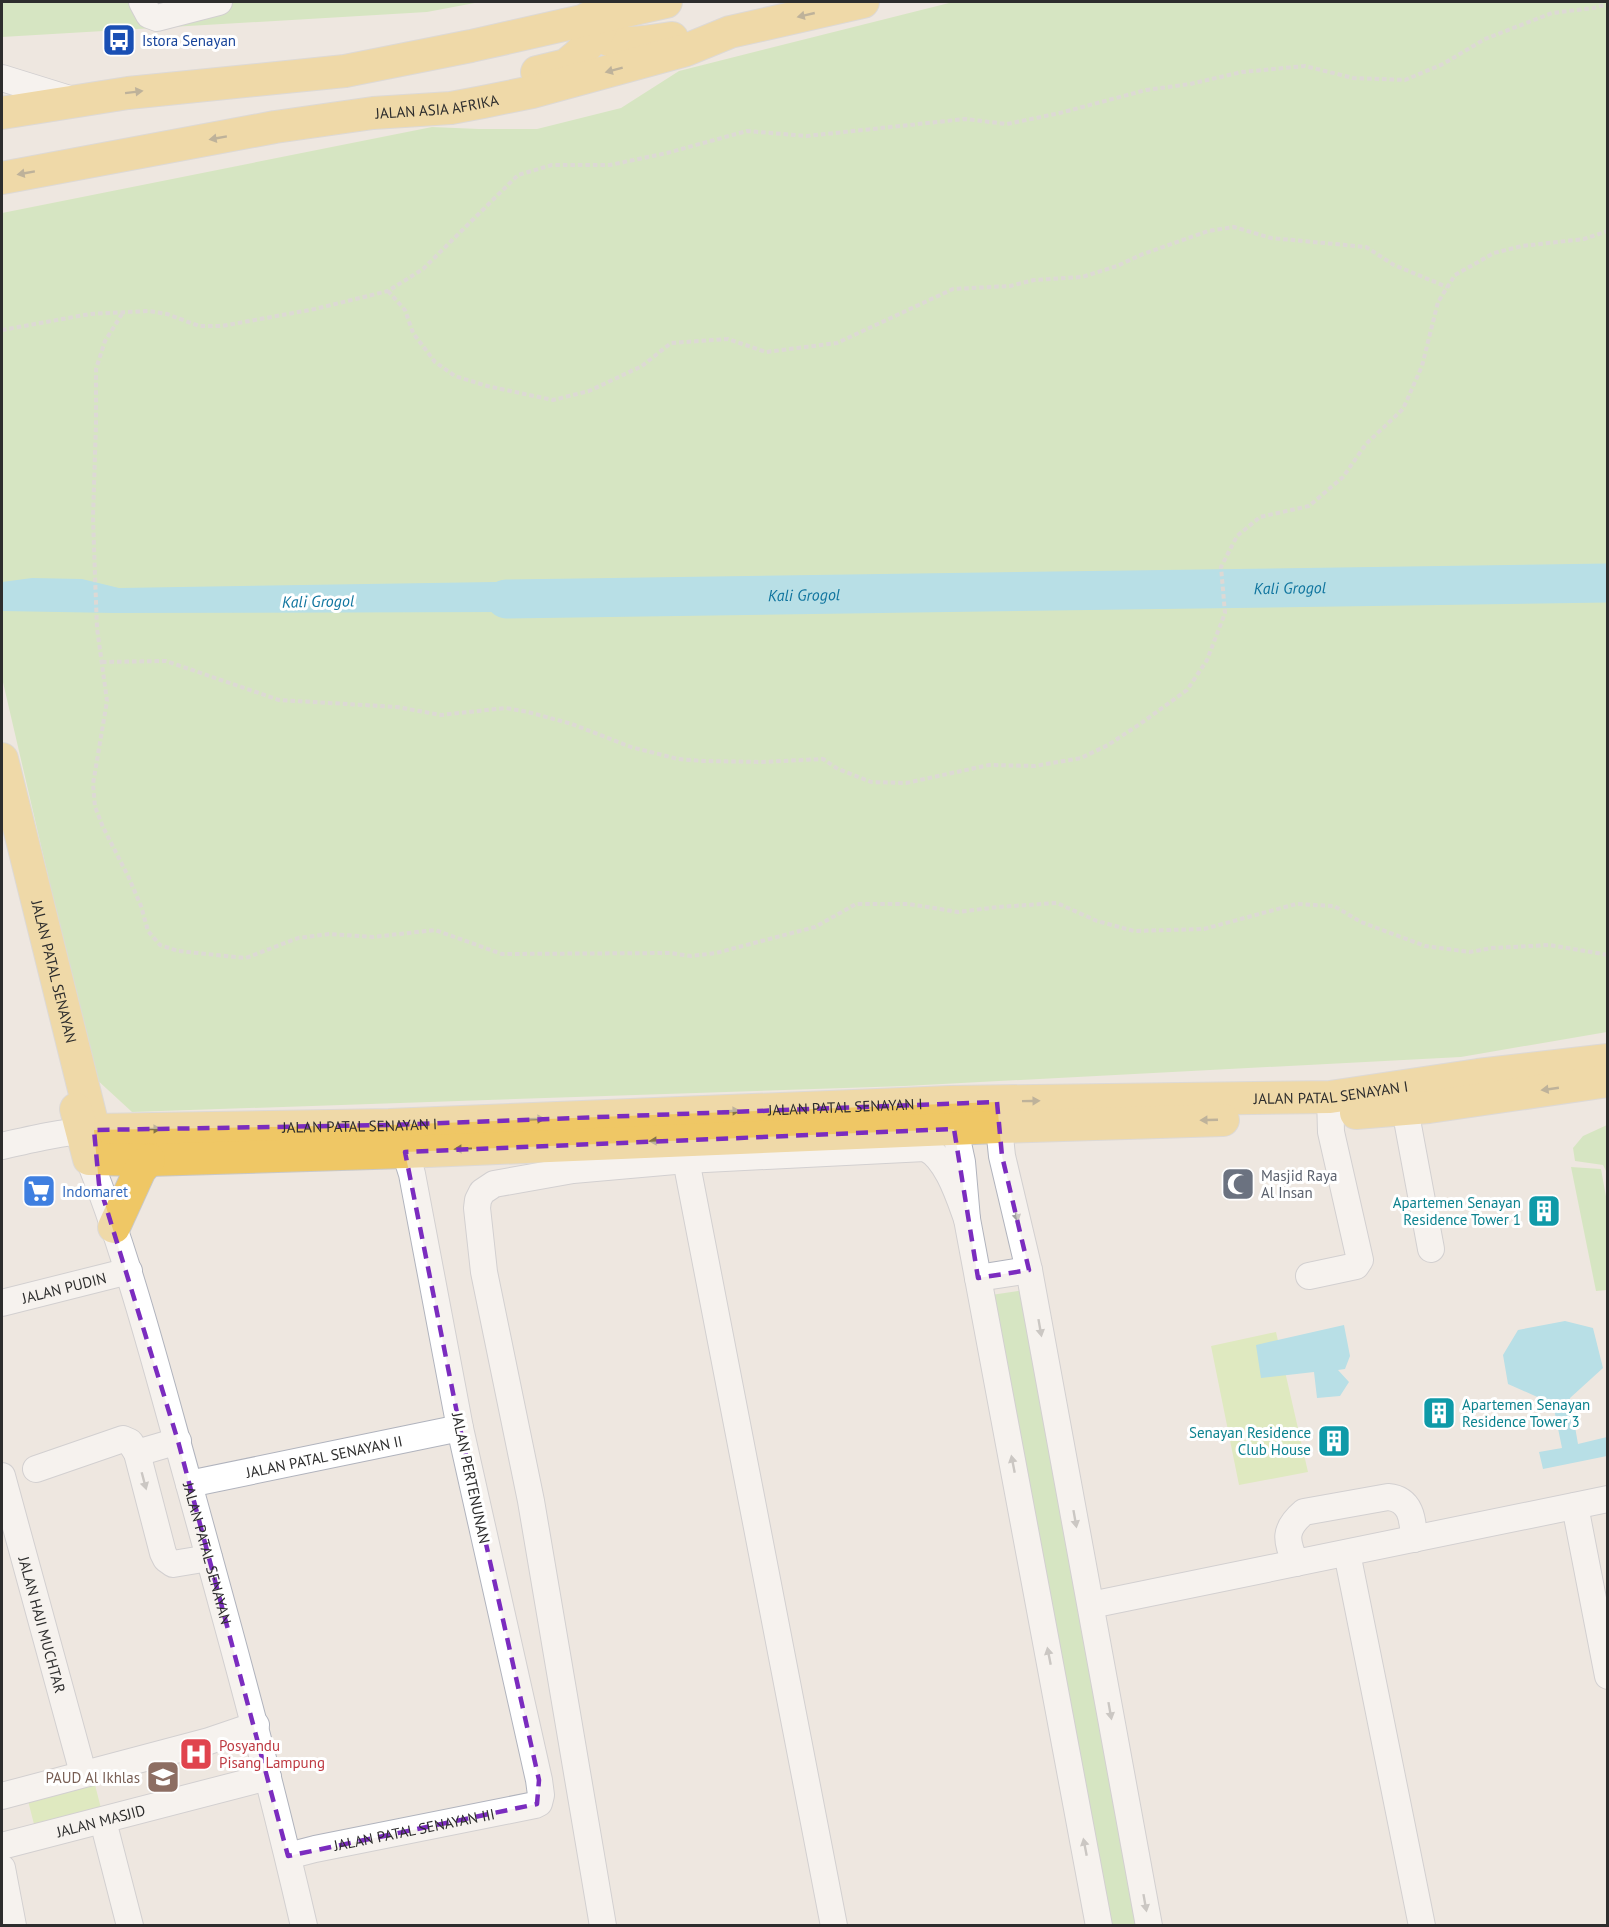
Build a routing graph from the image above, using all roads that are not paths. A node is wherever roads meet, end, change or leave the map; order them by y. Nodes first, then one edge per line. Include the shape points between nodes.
1 (142, 2) edge
2 (219, 2) edge
3 (666, 2) edge
4 (863, 2) edge
5 (592, 12) edge
6 (730, 32) junction
7 (2, 78) edge
8 (216, 83) junction
9 (77, 101) junction
10 (2, 113) edge
11 (373, 113) junction
12 (275, 127) junction
13 (2, 178) edge
14 (2, 759) edge
15 (2, 827) edge
16 (1608, 1060) edge
17 (1608, 1081) edge
18 (1330, 1107) junction
19 (1405, 1109) junction
20 (998, 1114) junction
21 (952, 1116) junction
22 (2, 1146) edge
23 (405, 1152) junction
24 (92, 1153) junction
25 (149, 1160) junction
26 (686, 1160) junction
27 (967, 1219) junction
28 (114, 1227) junction
29 (1431, 1249) dead end
30 (1029, 1270) junction
31 (129, 1271) junction
32 (1309, 1276) dead end
33 (978, 1278) junction
34 (2, 1303) edge
35 (460, 1428) junction
36 (178, 1441) junction
37 (137, 1454) junction
38 (36, 1469) dead end
39 (2, 1476) edge
40 (189, 1484) junction
41 (1608, 1499) edge
42 (1575, 1506) junction
43 (1414, 1539) junction
44 (1347, 1552) junction
45 (209, 1558) junction
46 (1296, 1563) junction
47 (1090, 1605) junction
48 (1608, 1676) edge
49 (256, 1725) junction
50 (83, 1773) junction
51 (268, 1777) junction
52 (2, 1796) edge
53 (539, 1803) joint
54 (103, 1821) junction
55 (2, 1846) edge
56 (288, 1856) junction
57 (2, 1868) edge
58 (13, 1926) edge
59 (130, 1926) edge
60 (304, 1926) edge
61 (603, 1926) edge
62 (834, 1926) edge
63 (1099, 1926) edge
64 (1149, 1926) edge
65 (1422, 1926) edge

1 - 2 street via 149,15 157,18
3 - 5 main road
4 -> 6 main road, JALAN ASIA AFRIKA
5 - 6 main road via 609,40 627,43
5 - 8 main road via 558,8 534,20 290,61
5 - 11 main road via 566,65
6 -> 11 main road, JALAN ASIA AFRIKA via 686,50 532,92 451,108
7 - 9 street
9 -> 8 main road
8 - 12 main road via 321,79 331,83 335,92 332,99
9 - 10 main road
11 - 12 main road, JALAN ASIA AFRIKA
12 -> 13 main road, JALAN ASIA AFRIKA
14 - 24 main road, JALAN PATAL SENAYAN
15 - 24 main road, JALAN PATAL SENAYAN
16 - 18 main road, JALAN PATAL SENAYAN I via 1478,1076
17 -> 19 main road, JALAN PATAL SENAYAN I
18 - 19 main road, JALAN PATAL SENAYAN I
18 - 20 main road, JALAN PATAL SENAYAN I
18 - 32 street via 1331,1132 1360,1260 1356,1266
19 - 29 street
20 - 21 main road, JALAN PATAL SENAYAN I
20 -> 30 street via 1002,1156
21 -> 23 main road, JALAN PATAL SENAYAN I
24 -> 21 main road, JALAN PATAL SENAYAN I via 389,1125
21 - 27 street via 962,1162
22 - 24 street via 55,1134
23 - 25 main road, JALAN PATAL SENAYAN I
23 - 35 street, JALAN PERTENUNAN
24 - 25 main road, JALAN PATAL SENAYAN I
24 - 28 street, JALAN PATAL SENAYAN
25 - 28 main road via 140,1170
26 - 27 street via 925,1148 938,1156
26 - 61 street via 573,1170 494,1184 482,1192 477,1208 484,1272 531,1501
26 - 62 street
27 - 33 street
28 - 31 street, JALAN PATAL SENAYAN
30 - 33 street
30 -> 47 street
31 - 34 street, JALAN PUDIN
31 - 36 street, JALAN PATAL SENAYAN
63 -> 33 street
35 - 40 street, JALAN PATAL SENAYAN II
35 - 53 street, JALAN PERTENUNAN via 539,1780
36 - 37 street
36 - 40 street, JALAN PATAL SENAYAN
37 - 38 street via 130,1442 123,1439
37 -> 45 street via 166,1559 173,1564
39 - 50 street, JALAN HAJI MUCHTAR
40 - 45 street, JALAN PATAL SENAYAN
41 - 42 street
42 - 43 street
42 - 48 street
43 - 44 street
43 - 46 street via 1410,1514 1397,1498 1304,1512 1293,1521 1287,1534
44 - 46 street
44 - 65 street
45 - 49 street, JALAN PATAL SENAYAN
46 - 47 street
47 -> 64 street
49 - 50 street
49 - 51 street, JALAN PATAL SENAYAN
50 - 52 street
51 - 54 street, JALAN MASJID
51 - 56 street, JALAN PATAL SENAYAN
53 - 56 street, JALAN PATAL SENAYAN III
54 - 55 street, JALAN MASJID
54 - 59 street
56 - 60 street, JALAN PATAL SENAYAN
57 - 58 street

